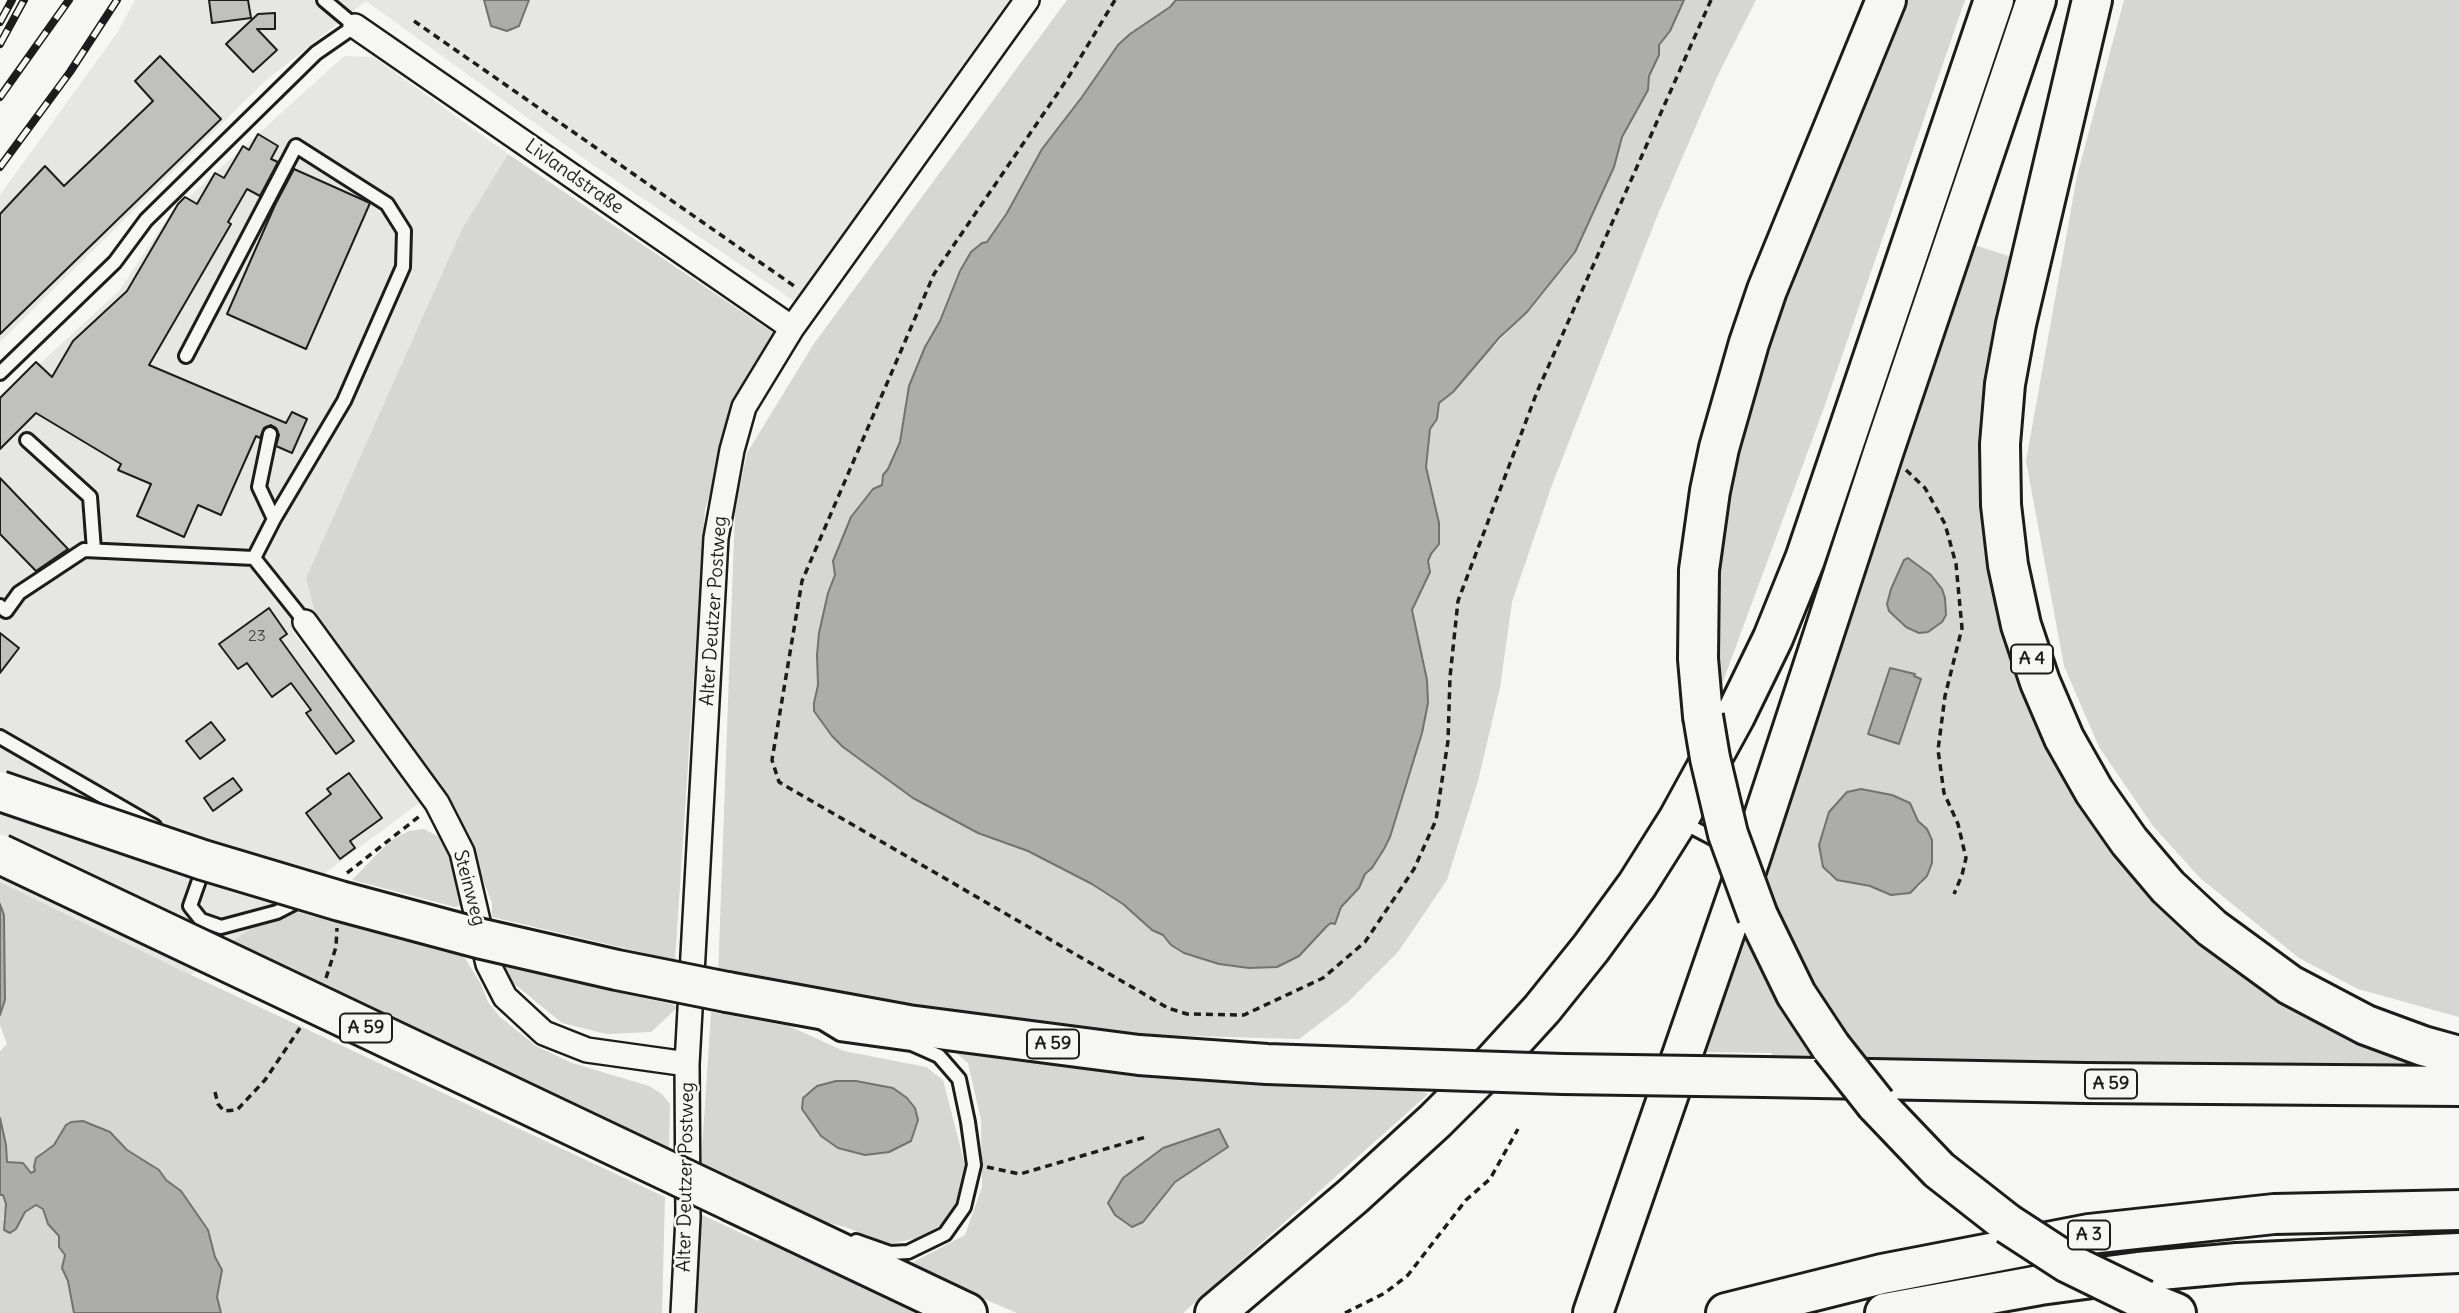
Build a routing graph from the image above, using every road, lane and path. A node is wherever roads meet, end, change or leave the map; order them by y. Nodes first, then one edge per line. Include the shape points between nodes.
1 (324, 0) edge
2 (1027, 0) edge
3 (1115, 0) edge
4 (1711, 0) edge
5 (1886, 0) edge
6 (1994, 0) edge
7 (2036, 0) edge
8 (2092, 0) edge
9 (414, 21) dead end
10 (355, 26) junction
11 (813, 299) junction
12 (792, 328) junction
13 (186, 356) dead end
14 (0, 373) edge
15 (270, 434) dead end
16 (27, 440) dead end
17 (1884, 450) junction
18 (274, 519) junction
19 (94, 550) junction
20 (254, 558) junction
21 (0, 606) edge
22 (305, 622) joint
23 (0, 737) edge
24 (0, 790) edge
25 (437, 803) junction
26 (1678, 820) junction
27 (0, 854) edge
28 (1750, 859) junction
29 (336, 882) joint
30 (1954, 894) dead end
31 (337, 924) dead end
32 (325, 982) dead end
33 (793, 1006) junction
34 (302, 1026) dead end
35 (2459, 1056) edge
36 (688, 1064) junction
37 (2459, 1086) edge
38 (215, 1092) dead end
39 (1518, 1129) dead end
40 (1146, 1137) dead end
41 (974, 1165) junction
42 (2459, 1210) edge
43 (824, 1234) junction
44 (2459, 1253) edge
45 (2160, 1306) edge
46 (683, 1313) edge
47 (967, 1313) edge
48 (1215, 1313) edge
49 (1345, 1313) edge
50 (1593, 1313) edge
51 (1726, 1313) edge
52 (1885, 1313) edge

1 - 10 lane
2 - 11 street, Alter Deutzer Postweg
3 - 4 path via 1068,78 934,274 802,581 772,760 779,782 1168,1008 1187,1014 1244,1015 1323,978 1366,943 1414,869 1436,820 1448,741 1458,601 1537,392
5 - 45 highway, bridge via 1767,290 1719,448 1699,570 1698,659 1710,758 1728,834 1758,916 1796,994 1876,1104 1939,1170 2008,1224 2068,1263
6 - 26 highway via 1805,559 1773,638
7 - 17 highway
8 - 35 highway, A 4 via 2016,324 2000,444 2008,565 2040,682 2094,791 2168,887 2212,928 2290,985 2355,1019
9 - 11 path
10 - 12 street, Livlandstraße
10 - 14 lane via 316,53 146,220 115,262
11 - 12 street, Alter Deutzer Postweg
12 - 36 street, Alter Deutzer Postweg via 744,407 716,538
13 - 18 lane via 296,146 387,204 404,231 403,267 344,401
15 - 18 lane via 259,487
16 - 19 lane via 90,497
17 - 28 highway
17 - 30 path via 1925,488 1945,524 1956,564 1962,628 1945,696 1938,750 1944,793 1966,858
18 - 20 lane
19 - 20 lane
19 - 21 lane via 84,550 19,593 6,611
20 - 22 lane
22 - 25 street, Steinweg
23 - 29 lane via 195,850 202,872 190,906 201,920 221,927 277,912
24 - 33 highway, A 59, bridge via 340,901 541,953
25 - 29 path
25 - 36 street, Steinweg via 462,852 488,964 505,997 544,1032 587,1050
26 - 28 lane
26 - 48 highway via 1591,948 1490,1066 1353,1196
27 - 43 highway, A 59, bridge via 733,1202
28 - 50 highway
31 - 32 path via 336,947
33 - 37 highway, A 59, bridge via 1023,1041 1267,1064 1563,1074
33 - 41 lane via 840,1034 912,1044 939,1056 959,1079
34 - 38 path via 265,1080 237,1110 224,1111
36 - 46 street, Alter Deutzer Postweg
39 - 49 path via 1490,1179 1454,1215 1408,1275 1385,1293
40 - 41 path via 1020,1174
41 - 43 lane via 964,1207 945,1234 908,1252 890,1253
42 - 51 highway, A 3 via 2274,1214 2089,1234 1882,1274
43 - 47 highway, A 59
44 - 52 highway, A 3 via 2262,1261 2138,1272

